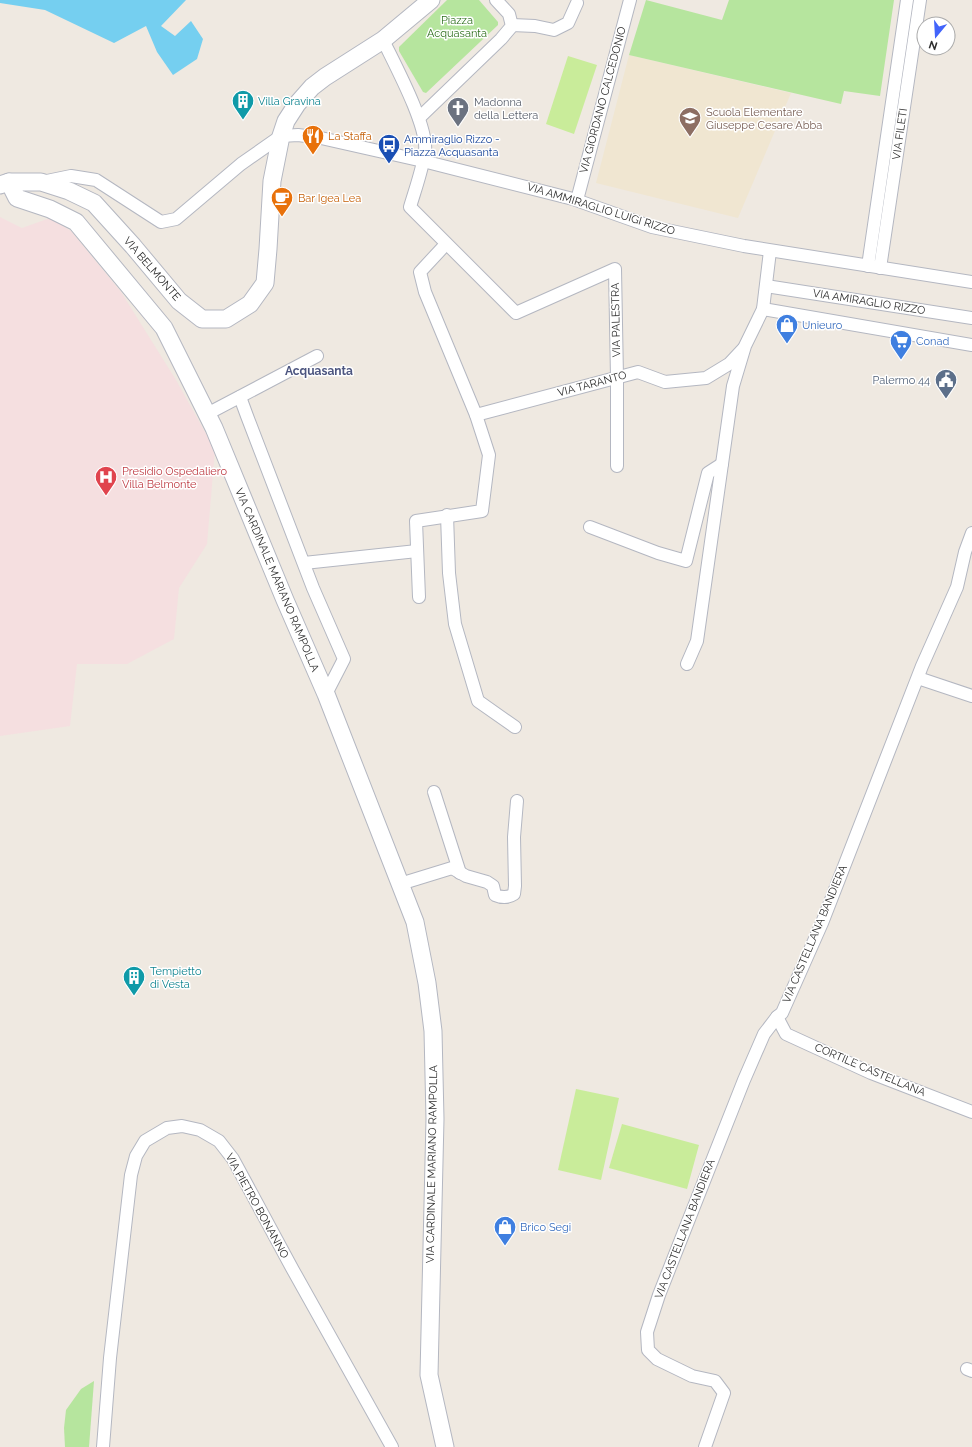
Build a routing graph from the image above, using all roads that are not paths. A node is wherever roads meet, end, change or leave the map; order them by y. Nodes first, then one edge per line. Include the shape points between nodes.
1 (431, 0) edge
2 (496, 0) edge
3 (630, 0) edge
4 (907, 0) edge
5 (920, 0) edge
6 (578, 3) dead end
7 (512, 25) junction
8 (383, 40) junction
9 (419, 118) junction
10 (281, 136) junction
11 (423, 161) junction
12 (41, 182) junction
13 (4, 184) edge
14 (577, 200) junction
15 (446, 244) junction
16 (770, 251) junction
17 (868, 266) junction
18 (880, 268) junction
19 (972, 282) edge
20 (766, 286) junction
21 (763, 310) junction
22 (972, 318) edge
23 (972, 345) edge
24 (745, 346) junction
25 (317, 356) dead end
26 (617, 378) junction
27 (240, 397) junction
28 (207, 414) junction
29 (476, 416) junction
30 (722, 464) junction
31 (617, 466) dead end
32 (447, 515) junction
33 (590, 527) dead end
34 (972, 533) edge
35 (417, 551) junction
36 (304, 563) junction
37 (419, 597) dead end
38 (687, 664) dead end
39 (918, 678) junction
40 (326, 694) junction
41 (972, 696) edge
42 (515, 727) dead end
43 (434, 792) dead end
44 (517, 801) dead end
45 (460, 873) junction
46 (400, 884) junction
47 (777, 1017) junction
48 (972, 1112) edge
49 (103, 1447) edge
50 (392, 1447) edge
51 (445, 1447) edge
52 (705, 1447) edge

1 - 8 street, VIA BELMONTE
2 - 7 street via 509,14
3 - 14 street, VIA GIORDANO CALCEDONIO
4 - 17 street, VIA FILETI
5 - 18 street, VIA FILETI
6 - 7 street via 568,23 554,30
7 - 9 street via 501,39
8 - 9 street
8 - 10 street, VIA BELMONTE via 309,90 293,109
9 - 11 street via 426,140
10 - 11 street, VIA AMMIRAGLIO LUIGI RIZZO via 293,134 321,138
10 - 12 street via 241,164 176,220 162,222 96,180 71,176
10 - 12 street, VIA BELMONTE via 272,181 265,283 250,304 226,319 202,319 179,301 94,203
11 - 14 street, VIA AMMIRAGLIO LUIGI RIZZO
11 - 15 street via 410,207
12 - 13 street, VIA BELMONTE
13 - 28 street, VIA CARDINALE MARIANO RAMPOLLA via 17,198 50,209 76,222 164,328
14 - 16 street, VIA AMMIRAGLIO LUIGI RIZZO via 652,227
15 - 26 street, VIA PALESTRA via 516,313 615,269
15 - 29 street via 420,272 425,292
16 - 17 street, VIA AMMIRAGLIO LUIGI RIZZO
16 - 20 street
17 - 18 street, VIA AMMIRAGLIO LUIGI RIZZO
18 - 19 street, VIA AMMIRAGLIO LUIGI RIZZO
20 - 21 street
20 - 22 street, VIA AMIRAGLIO RIZZO
21 - 23 street
21 - 24 street
24 - 26 street, VIA TARANTO via 729,364 706,378 665,382 638,372
24 - 30 street via 733,386
25 - 27 street
26 - 29 street, VIA TARANTO
26 - 31 street, VIA PALESTRA
27 - 28 street
27 - 36 street
28 - 40 street, VIA CARDINALE MARIANO RAMPOLLA
29 - 32 street via 489,455 482,511
30 - 33 street via 708,473 686,561
30 - 38 street via 697,641
32 - 35 street via 416,521
32 - 42 street via 449,573 455,624 478,701
34 - 39 street, VIA CASTELLANA BANDIERA via 956,587
35 - 36 street
35 - 37 street
36 - 40 street via 344,659
39 - 41 street
39 - 47 street, VIA CASTELLANA BANDIERA via 822,923 782,1013
40 - 46 street, VIA CARDINALE MARIANO RAMPOLLA
43 - 45 street
44 - 45 street via 514,894 499,897 495,895 494,886
45 - 46 street via 452,868
46 - 51 street, VIA CARDINALE MARIANO RAMPOLLA via 415,922 428,982 433,1031 435,1119 429,1375
47 - 48 street, CORTILE CASTELLANA via 786,1034 871,1073
47 - 52 street, VIA CASTELLANA BANDIERA via 764,1034 744,1080 659,1295 647,1332 648,1350 657,1359 692,1376 715,1381 724,1393
49 - 50 street, VIA PIETRO BONANNO via 110,1358 131,1175 136,1156 145,1141 167,1128 182,1126 200,1130 219,1141 233,1159

